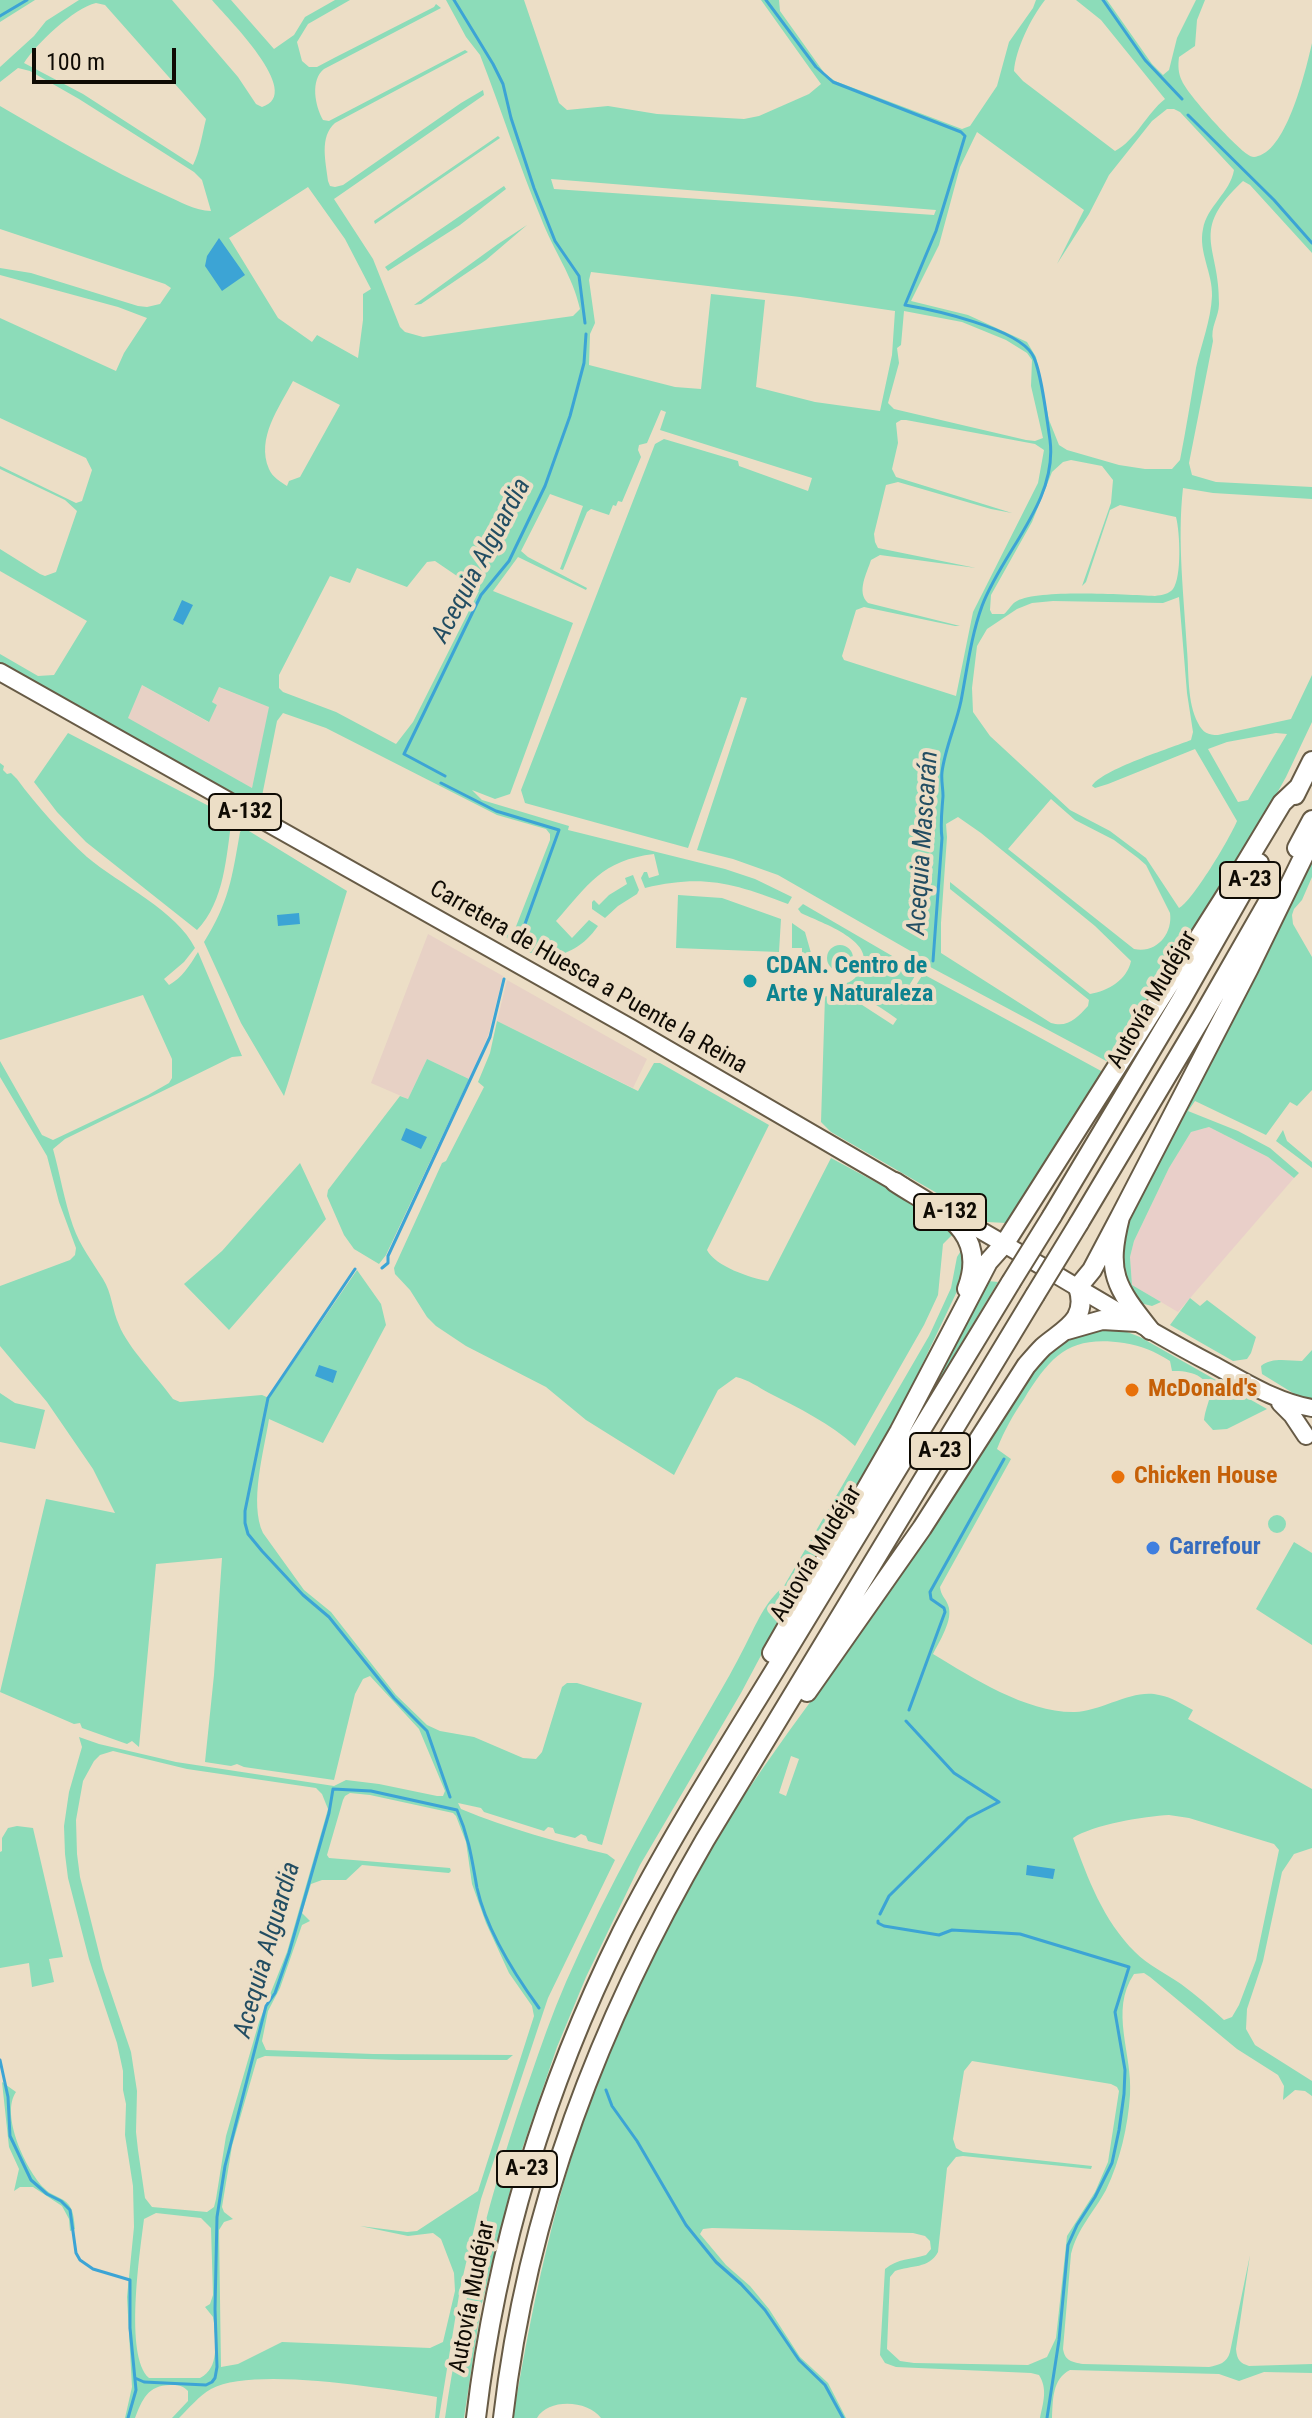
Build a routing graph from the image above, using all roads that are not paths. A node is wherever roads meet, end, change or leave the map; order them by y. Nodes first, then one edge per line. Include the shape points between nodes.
1 (0, 672) edge
2 (1312, 761) edge
3 (1299, 787) junction
4 (1312, 820) edge
5 (1312, 839) edge
6 (895, 1182) junction
7 (1120, 1217) junction
8 (1005, 1243) junction
9 (1078, 1287) junction
10 (963, 1309) junction
11 (1144, 1326) junction
12 (1067, 1330) junction
13 (1269, 1394) junction
14 (1312, 1408) edge
15 (1312, 1415) edge
16 (1309, 1443) edge
17 (778, 1717) junction
18 (742, 1724) junction
19 (476, 2418) edge
20 (503, 2418) edge

1 - 6 main road, Carretera de Huesca a Puente la Reina / A-132
2 - 3 highway, Autovía Mudéjar / A-23
3 - 8 highway via 1282,803
3 - 18 highway, Autovía Mudéjar / A-23, bridge via 1193,981
4 - 17 highway, Autovía Mudéjar / A-23, bridge via 1210,1004
5 - 7 highway
6 - 8 main road, Carretera de Huesca a Puente la Reina / A-132
6 - 10 highway via 967,1235 973,1261
7 - 9 highway
7 - 11 highway via 1113,1247 1115,1276
8 - 9 main road, Carretera de Huesca a Puente la Reina / A-132
8 - 10 highway via 988,1262
9 - 11 main road, Carretera de Huesca a Puente la Reina / A-132
9 - 12 highway via 1080,1309
10 - 18 highway via 741,1710
11 - 12 highway via 1102,1320
11 - 13 main road, A-132
12 - 17 highway via 1026,1366 894,1570 789,1716
13 - 14 main road, A-132
13 - 16 main road, A-132 via 1292,1415
15 - 16 main road, A-132
17 - 20 highway, Autovía Mudéjar / A-23 via 673,1895 598,2053 540,2226
18 - 19 highway, Autovía Mudéjar / A-23 via 638,1902 558,2078 503,2260

